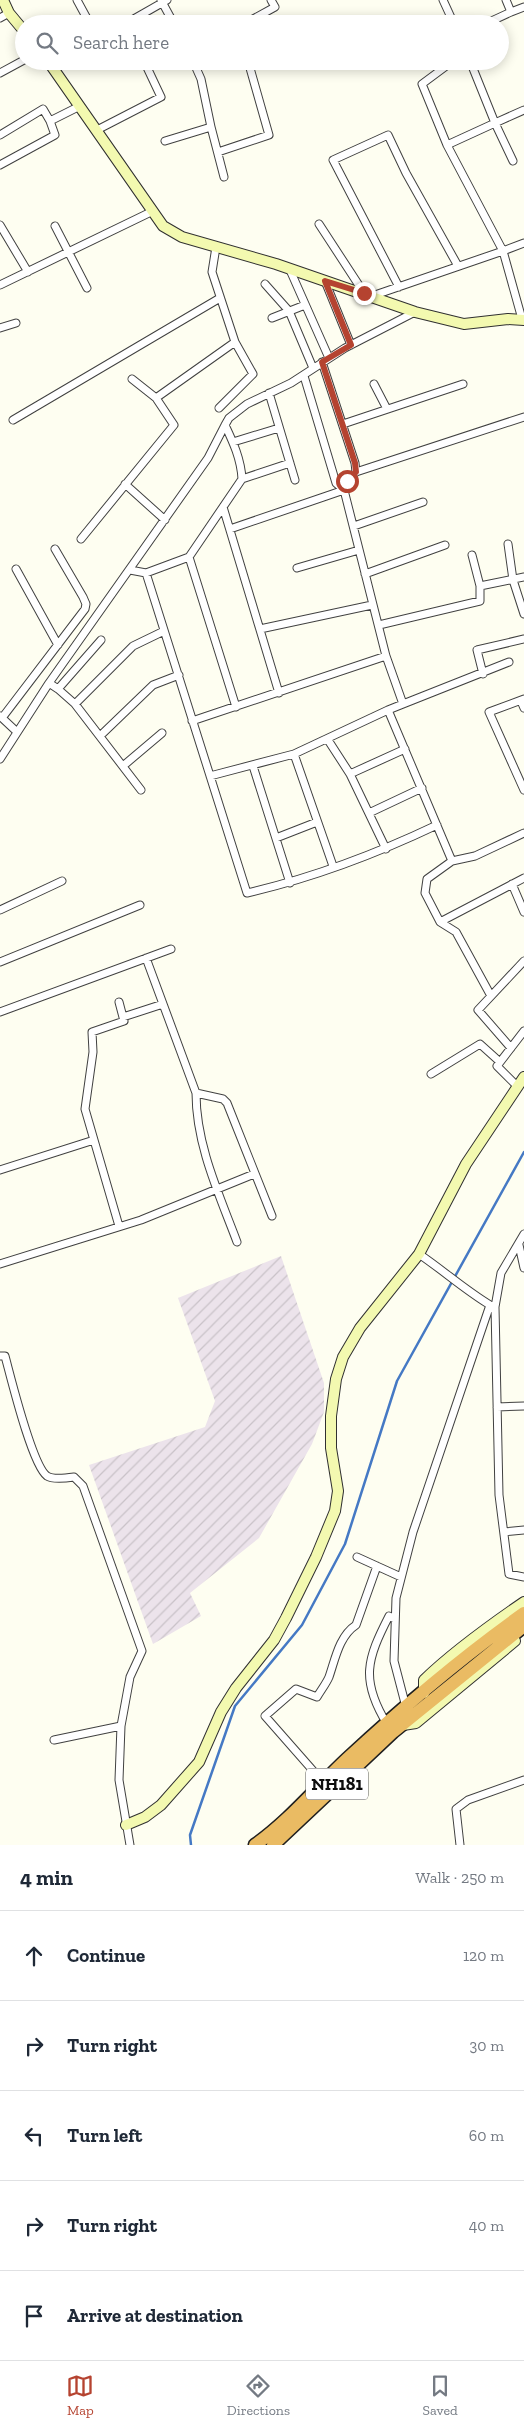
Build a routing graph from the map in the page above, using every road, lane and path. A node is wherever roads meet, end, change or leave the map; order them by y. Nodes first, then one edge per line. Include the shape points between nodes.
1 (3, 0) edge
2 (77, 0) edge
3 (271, 0) edge
4 (443, 0) edge
5 (506, 0) edge
6 (164, 1) edge
7 (524, 7) edge
8 (511, 12) junction
9 (4, 15) edge
10 (85, 15) edge
11 (140, 15) edge
12 (170, 15) edge
13 (260, 15) edge
14 (450, 15) edge
15 (504, 15) edge
16 (15, 24) edge
17 (15, 65) edge
18 (57, 70) edge
19 (148, 70) edge
20 (198, 70) edge
21 (251, 70) edge
22 (441, 70) edge
23 (474, 70) edge
24 (0, 73) edge
25 (80, 106) junction
26 (524, 110) edge
27 (50, 121) junction
28 (495, 123) junction
29 (211, 127) junction
30 (97, 130) junction
31 (0, 135) edge
32 (165, 141) dead end
33 (446, 145) junction
34 (218, 152) junction
35 (513, 161) dead end
36 (0, 165) edge
37 (224, 177) dead end
38 (153, 212) junction
39 (319, 224) dead end
40 (0, 226) edge
41 (55, 226) dead end
42 (524, 243) edge
43 (216, 247) junction
44 (503, 251) junction
45 (67, 253) junction
46 (458, 266) junction
47 (290, 270) junction
48 (28, 272) junction
49 (325, 281) junction
50 (266, 284) dead end
51 (0, 285) edge
52 (399, 286) junction
53 (87, 288) dead end
54 (368, 294) junction
55 (220, 298) junction
56 (305, 305) junction
57 (289, 311) junction
58 (415, 312) junction
59 (272, 318) dead end
60 (523, 320) edge
61 (16, 323) dead end
62 (0, 328) edge
63 (235, 342) junction
64 (351, 345) junction
65 (329, 358) junction
66 (322, 362) junction
67 (313, 368) junction
68 (304, 376) junction
69 (132, 379) dead end
70 (374, 384) dead end
71 (463, 384) dead end
72 (269, 393) junction
73 (156, 398) junction
74 (219, 408) dead end
75 (387, 409) junction
76 (524, 417) edge
77 (13, 420) dead end
78 (343, 424) junction
79 (225, 425) junction
80 (279, 428) junction
81 (234, 442) junction
82 (290, 463) junction
83 (356, 472) junction
84 (242, 478) junction
85 (295, 480) dead end
86 (125, 484) junction
87 (344, 490) junction
88 (424, 502) dead end
89 (222, 507) junction
90 (165, 520) junction
91 (354, 526) junction
92 (230, 529) junction
93 (81, 539) dead end
94 (508, 544) dead end
95 (445, 545) dead end
96 (55, 549) dead end
97 (359, 550) junction
98 (472, 555) dead end
99 (189, 558) junction
100 (297, 568) dead end
101 (16, 569) dead end
102 (130, 570) junction
103 (146, 573) junction
104 (365, 574) junction
105 (524, 577) edge
106 (513, 580) junction
107 (480, 586) junction
108 (372, 605) junction
109 (524, 614) edge
110 (379, 625) junction
111 (260, 630) junction
112 (164, 631) junction
113 (524, 639) edge
114 (101, 640) dead end
115 (58, 645) junction
116 (386, 656) junction
117 (509, 662) dead end
118 (482, 674) junction
119 (179, 676) junction
120 (49, 683) junction
121 (58, 689) junction
122 (279, 693) junction
123 (522, 700) edge
124 (75, 704) junction
125 (402, 704) junction
126 (236, 707) junction
127 (524, 708) edge
128 (388, 710) junction
129 (1, 717) edge
130 (192, 721) junction
131 (17, 732) junction
132 (162, 733) dead end
133 (100, 736) junction
134 (328, 740) junction
135 (405, 749) junction
136 (294, 754) junction
137 (0, 759) edge
138 (123, 766) junction
139 (253, 766) junction
140 (350, 774) junction
141 (210, 776) junction
142 (422, 788) junction
143 (141, 790) dead end
144 (524, 790) edge
145 (368, 813) junction
146 (318, 822) junction
147 (438, 825) junction
148 (524, 833) edge
149 (276, 838) junction
150 (386, 849) junction
151 (452, 861) junction
152 (334, 866) junction
153 (524, 878) edge
154 (62, 881) dead end
155 (290, 883) junction
156 (512, 884) junction
157 (140, 905) dead end
158 (0, 910) edge
159 (524, 912) edge
160 (440, 922) junction
161 (171, 949) dead end
162 (146, 958) junction
163 (524, 961) edge
164 (0, 962) edge
165 (491, 996) junction
166 (119, 1002) dead end
167 (163, 1004) junction
168 (0, 1012) edge
169 (123, 1017) junction
170 (524, 1031) edge
171 (511, 1048) junction
172 (500, 1062) junction
173 (431, 1074) dead end
174 (524, 1077) edge
175 (517, 1086) junction
176 (196, 1093) junction
177 (94, 1140) junction
178 (0, 1170) edge
179 (254, 1174) junction
180 (217, 1190) junction
181 (272, 1216) dead end
182 (119, 1226) junction
183 (524, 1234) edge
184 (237, 1242) dead end
185 (519, 1245) junction
186 (419, 1254) junction
187 (0, 1264) edge
188 (524, 1268) edge
189 (493, 1306) junction
190 (0, 1356) edge
191 (524, 1406) edge
192 (497, 1407) junction
193 (524, 1530) edge
194 (504, 1532) junction
195 (358, 1557) dead end
196 (378, 1566) junction
197 (401, 1577) junction
198 (524, 1577) edge
199 (524, 1602) edge
200 (524, 1613) edge
201 (395, 1619) junction
202 (524, 1626) edge
203 (524, 1634) edge
204 (424, 1693) junction
205 (411, 1711) junction
206 (388, 1724) junction
207 (402, 1725) junction
208 (121, 1726) junction
209 (54, 1740) dead end
210 (353, 1762) junction
211 (341, 1772) junction
212 (524, 1780) edge
213 (323, 1782) junction
214 (126, 1825) junction
215 (130, 1845) edge
216 (255, 1845) edge
217 (273, 1845) edge
218 (460, 1845) edge

1 - 9 main road
2 - 10 street
3 - 13 street via 275,6
4 - 14 street
5 - 8 street
6 - 11 street
6 - 12 street
7 - 8 street
8 - 15 street
9 - 16 main road
17 - 24 street
18 - 25 main road
19 - 30 street via 161,97
20 - 29 street
21 - 34 street via 269,135
22 - 33 street via 422,84
23 - 28 street
25 - 27 street
25 - 30 main road
26 - 28 street
27 - 31 street via 43,110
27 - 36 street via 55,135
28 - 33 street
28 - 35 street
29 - 32 street
29 - 34 street
30 - 38 main road
33 - 44 street
34 - 37 street
38 - 43 main road via 163,226 182,237
38 - 45 street
39 - 54 street
40 - 48 street
41 - 45 street
42 - 44 street
43 - 47 main road
43 - 55 street via 212,272
44 - 46 street
44 - 60 street
45 - 48 street
45 - 53 street
46 - 52 street
46 - 52 street via 388,136 333,160
47 - 49 main road
47 - 56 street
48 - 51 street
49 - 54 main road
49 - 64 street
50 - 57 street
52 - 54 street
54 - 58 main road
55 - 63 street
55 - 77 street
56 - 57 street
56 - 65 street
57 - 59 street
57 - 67 street
58 - 60 main road via 464,324
58 - 64 street
61 - 62 street
63 - 73 street
63 - 74 street via 253,374
64 - 65 street
65 - 66 street
66 - 67 street
66 - 78 street
67 - 68 street
68 - 72 street
68 - 87 street via 336,484
69 - 73 street
70 - 75 street
71 - 75 street
72 - 79 street via 237,410
72 - 80 street
73 - 86 street via 174,425
75 - 78 street
76 - 83 street
78 - 83 street
79 - 81 street
79 - 90 street via 208,458
80 - 81 street
80 - 82 street
81 - 84 street
82 - 84 street
82 - 85 street
83 - 87 street
84 - 89 street
86 - 90 street
86 - 93 street
87 - 91 street
87 - 92 street
88 - 91 street
89 - 92 street
89 - 99 street
90 - 102 street
91 - 97 street
92 - 111 street
94 - 106 street
95 - 104 street
96 - 115 street via 86,604
97 - 100 street
97 - 104 street
98 - 107 street
99 - 103 street
99 - 126 street
101 - 115 street
102 - 103 street
102 - 120 street
103 - 112 street
104 - 108 street
105 - 106 street
106 - 107 street
106 - 109 street
107 - 110 street via 480,601
108 - 110 street
108 - 111 street
110 - 116 street
111 - 122 street
112 - 119 street
112 - 124 street via 133,646
113 - 118 street via 477,650
114 - 121 street
115 - 129 street
116 - 122 street
116 - 125 street
117 - 118 street
118 - 125 street
119 - 130 street
119 - 133 street via 153,685
120 - 121 street
120 - 131 street
121 - 124 street
122 - 126 street
123 - 127 street
123 - 144 street via 489,712
124 - 133 street
125 - 128 street
126 - 130 street
128 - 134 street
128 - 135 street
129 - 131 street
130 - 141 street
131 - 137 street
132 - 138 street
133 - 138 street
134 - 136 street
134 - 140 street
135 - 140 street
135 - 142 street
136 - 139 street
136 - 146 street
138 - 143 street
139 - 141 street
139 - 149 street
140 - 145 street
141 - 155 street via 247,893
142 - 145 street
142 - 147 street
145 - 150 street
146 - 149 street
146 - 152 street
147 - 150 street
147 - 151 street
148 - 151 street via 475,856
149 - 155 street
150 - 152 street
151 - 160 street via 432,874 424,886
152 - 155 street
153 - 156 street
154 - 158 street
156 - 159 street
156 - 160 street
157 - 164 street
160 - 165 street via 456,932
161 - 162 street
162 - 167 street
162 - 168 street
163 - 165 street
165 - 171 street via 478,1010
166 - 169 street
167 - 169 street
167 - 176 street
169 - 177 street via 124,1021 92,1032 94,1052 85,1109
170 - 171 street
171 - 172 street
172 - 173 street via 480,1044
172 - 175 street via 497,1066
174 - 175 main road
175 - 186 main road via 466,1164
176 - 179 street via 223,1099 227,1103
176 - 180 street via 196,1114 203,1147
177 - 178 street
177 - 182 street
179 - 180 street
179 - 181 street
180 - 182 street
180 - 184 street
182 - 187 street
183 - 185 street
185 - 188 street
185 - 189 street via 501,1273
186 - 189 street via 464,1289
186 - 214 main road via 360,1328 343,1357 331,1416 331,1448 338,1491 335,1510 286,1618 274,1640 221,1712 199,1762 146,1818
189 - 192 street
189 - 197 street via 413,1532
190 - 208 street via 5,1356 28,1438 43,1470 53,1478 74,1477 83,1486 142,1651 130,1677
191 - 192 street
192 - 194 street via 499,1495
193 - 194 street
194 - 198 street via 509,1574
195 - 196 street
196 - 197 street
196 - 213 street via 356,1625 338,1650 329,1678 317,1697 296,1689 265,1716
197 - 201 street
199 - 204 main road via 431,1672 424,1680
200 - 204 highway via 473,1649
201 - 205 street via 394,1661
201 - 206 street via 389,1616 371,1653 368,1672 378,1708
202 - 205 highway
203 - 207 main road via 416,1723
204 - 205 highway
205 - 206 highway
205 - 207 highway
206 - 210 highway
207 - 210 highway, NH181
208 - 209 street
208 - 214 street via 119,1780
210 - 211 highway, NH181
211 - 213 highway
211 - 217 highway, NH181
212 - 218 street via 468,1800 456,1809
213 - 216 highway
214 - 215 street

